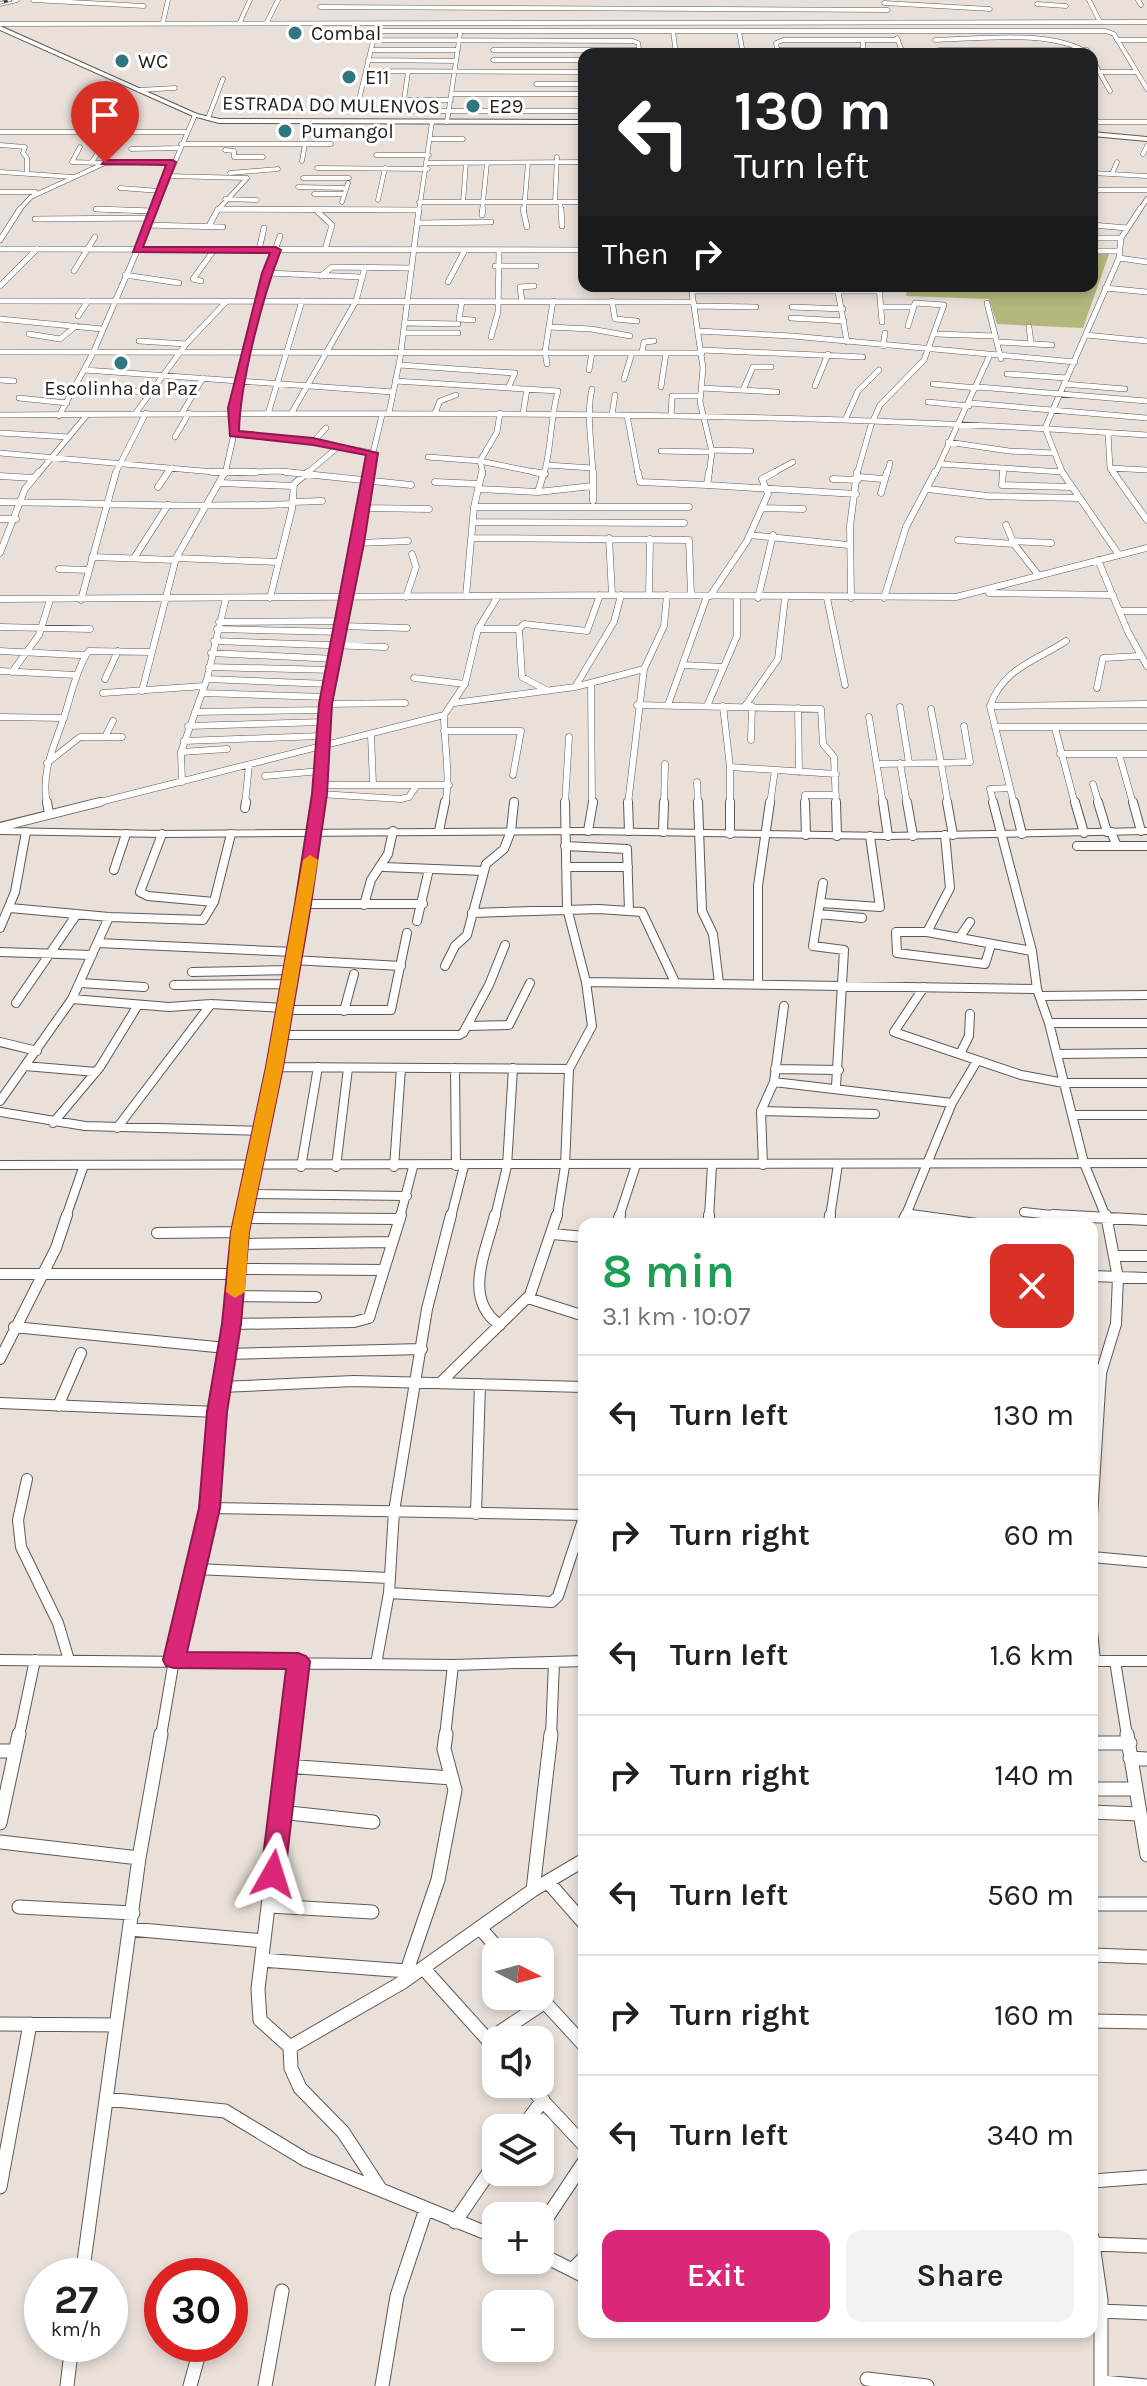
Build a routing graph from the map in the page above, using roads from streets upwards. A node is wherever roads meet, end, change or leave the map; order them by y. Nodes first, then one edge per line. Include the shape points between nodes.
1 (17, 0) edge
2 (33, 0) edge
3 (168, 0) edge
4 (250, 0) edge
5 (278, 0) edge
6 (322, 0) edge
7 (440, 0) edge
8 (593, 0) edge
9 (651, 0) edge
10 (986, 0) edge
11 (1043, 0) edge
12 (1089, 0) edge
13 (516, 1) edge
14 (884, 1) edge
15 (507, 3) edge
16 (768, 3) dead end
17 (0, 4) edge
18 (1037, 4) junction
19 (144, 6) dead end
20 (1066, 6) dead end
21 (439, 7) junction
22 (940, 7) junction
23 (596, 8) junction
24 (654, 9) junction
25 (990, 9) junction
26 (774, 10) junction
27 (888, 10) junction
28 (139, 11) dead end
29 (1144, 13) dead end
30 (132, 22) junction
31 (163, 22) junction
32 (240, 22) junction
33 (267, 22) junction
34 (436, 22) junction
35 (1100, 22) junction
36 (1147, 22) edge
37 (652, 23) junction
38 (791, 23) junction
39 (892, 23) junction
40 (938, 23) junction
41 (992, 23) junction
42 (1038, 23) junction
43 (0, 26) edge
44 (460, 31) junction
45 (673, 31) junction
46 (739, 31) junction
47 (895, 31) junction
48 (932, 31) junction
49 (373, 40) junction
50 (459, 40) junction
51 (494, 40) junction
52 (863, 40) junction
53 (898, 40) junction
54 (935, 40) junction
55 (1117, 40) junction
56 (1147, 40) edge
57 (639, 48) edge
58 (675, 48) edge
59 (742, 48) edge
60 (777, 48) edge
61 (863, 48) edge
62 (901, 48) edge
63 (938, 48) edge
64 (1083, 48) edge
65 (371, 50) junction
66 (458, 50) junction
67 (493, 50) junction
68 (578, 51) edge
69 (368, 60) junction
70 (493, 60) junction
71 (578, 60) edge
72 (456, 61) junction
73 (366, 71) junction
74 (455, 71) junction
75 (491, 71) junction
76 (408, 72) junction
77 (537, 72) junction
78 (578, 72) edge
79 (1099, 72) joint
80 (1137, 72) junction
81 (223, 79) dead end
82 (536, 84) junction
83 (578, 84) edge
84 (175, 88) dead end
85 (1147, 89) edge
86 (139, 90) junction
87 (1110, 91) dead end
88 (535, 94) junction
89 (578, 94) edge
90 (451, 97) junction
91 (449, 111) junction
92 (578, 111) edge
93 (195, 115) junction
94 (208, 118) junction
95 (432, 122) junction
96 (447, 122) junction
97 (578, 122) edge
98 (1098, 122) edge
99 (1147, 122) edge
100 (0, 132) edge
101 (97, 132) junction
102 (1098, 135) edge
103 (140, 137) dead end
104 (430, 139) junction
105 (463, 139) dead end
106 (1147, 139) edge
107 (181, 142) junction
108 (305, 144) junction
109 (331, 144) dead end
110 (0, 145) edge
111 (1147, 146) edge
112 (80, 147) dead end
113 (131, 149) dead end
114 (1143, 154) dead end
115 (376, 155) dead end
116 (429, 155) junction
117 (263, 157) dead end
118 (557, 160) junction
119 (302, 161) dead end
120 (172, 162) junction
121 (578, 162) edge
122 (1117, 162) dead end
123 (91, 163) junction
124 (105, 163) junction
125 (466, 163) junction
126 (487, 163) junction
127 (528, 163) junction
128 (428, 166) junction
129 (317, 168) dead end
130 (351, 168) junction
131 (385, 168) junction
132 (278, 169) dead end
133 (1, 172) edge
134 (27, 173) junction
135 (1098, 173) edge
136 (1112, 174) junction
137 (167, 176) junction
138 (1147, 176) edge
139 (220, 177) junction
140 (78, 178) junction
141 (303, 178) dead end
142 (349, 178) junction
143 (298, 187) dead end
144 (120, 188) dead end
145 (1098, 190) edge
146 (1147, 190) edge
147 (160, 191) junction
148 (345, 191) junction
149 (0, 192) edge
150 (40, 192) junction
151 (314, 194) dead end
152 (225, 199) junction
153 (257, 200) dead end
154 (378, 200) dead end
155 (1147, 200) edge
156 (342, 202) dead end
157 (419, 202) junction
158 (463, 202) junction
159 (558, 202) junction
160 (483, 203) junction
161 (522, 203) junction
162 (578, 204) edge
163 (96, 209) dead end
164 (219, 209) junction
165 (384, 210) junction
166 (417, 210) junction
167 (152, 211) junction
168 (318, 212) junction
169 (482, 215) dead end
170 (149, 218) junction
171 (35, 219) dead end
172 (383, 222) dead end
173 (491, 222) dead end
174 (417, 223) junction
175 (146, 225) junction
176 (209, 226) junction
177 (562, 226) dead end
178 (1098, 226) edge
179 (223, 227) dead end
180 (527, 227) dead end
181 (264, 228) dead end
182 (1127, 228) junction
183 (3, 230) edge
184 (280, 236) dead end
185 (95, 237) dead end
186 (1098, 238) edge
187 (1121, 238) junction
188 (0, 240) edge
189 (447, 241) dead end
190 (471, 241) dead end
191 (0, 249) edge
192 (37, 249) junction
193 (87, 250) junction
194 (137, 250) junction
195 (214, 250) junction
196 (259, 250) junction
197 (276, 250) junction
198 (325, 250) junction
199 (412, 250) junction
200 (467, 250) junction
201 (578, 250) edge
202 (445, 251) junction
203 (499, 251) junction
204 (1098, 252) edge
205 (1119, 254) junction
206 (1147, 262) edge
207 (495, 266) junction
208 (536, 266) dead end
209 (365, 267) junction
210 (410, 268) junction
211 (74, 271) dead end
212 (267, 273) junction
213 (125, 275) junction
214 (321, 276) junction
215 (361, 277) junction
216 (201, 281) dead end
217 (448, 282) dead end
218 (179, 283) dead end
219 (0, 286) edge
220 (534, 286) dead end
221 (1105, 288) junction
222 (692, 292) edge
223 (838, 292) edge
224 (880, 292) edge
225 (1147, 292) edge
226 (0, 301) edge
227 (88, 301) junction
228 (262, 301) junction
229 (302, 301) junction
230 (356, 301) junction
231 (409, 301) junction
232 (462, 301) junction
233 (500, 301) junction
234 (522, 301) junction
235 (553, 301) junction
236 (612, 301) junction
237 (115, 302) junction
238 (226, 302) junction
239 (987, 303) dead end
240 (693, 304) junction
241 (756, 307) dead end
242 (792, 307) dead end
243 (881, 307) junction
244 (914, 307) junction
245 (843, 309) junction
246 (78, 316) dead end
247 (791, 318) dead end
248 (0, 319) edge
249 (473, 320) dead end
250 (637, 321) dead end
251 (844, 321) junction
252 (882, 322) dead end
253 (407, 323) junction
254 (458, 324) dead end
255 (76, 326) junction
256 (908, 326) dead end
257 (549, 327) junction
258 (1029, 327) dead end
259 (102, 329) junction
260 (698, 331) junction
261 (404, 333) junction
262 (458, 333) dead end
263 (885, 333) dead end
264 (29, 334) dead end
265 (936, 334) junction
266 (1086, 335) junction
267 (630, 336) dead end
268 (1055, 336) dead end
269 (491, 337) dead end
270 (996, 339) junction
271 (139, 341) dead end
272 (654, 341) dead end
273 (1147, 341) edge
274 (847, 342) junction
275 (1031, 343) junction
276 (186, 344) junction
277 (1052, 345) junction
278 (883, 346) junction
279 (327, 351) junction
280 (702, 351) junction
281 (932, 351) junction
282 (0, 352) edge
283 (249, 352) junction
284 (285, 352) junction
285 (400, 352) junction
286 (545, 352) junction
287 (642, 352) junction
288 (93, 353) junction
289 (180, 353) junction
290 (592, 353) junction
291 (632, 353) junction
292 (666, 353) junction
293 (774, 353) junction
294 (828, 354) junction
295 (863, 357) dead end
296 (989, 357) junction
297 (1001, 359) junction
298 (1049, 361) junction
299 (1075, 362) junction
300 (547, 364) dead end
301 (400, 365) junction
302 (771, 367) junction
303 (85, 370) junction
304 (589, 370) dead end
305 (879, 370) dead end
306 (1007, 374) dead end
307 (163, 376) junction
308 (203, 378) junction
309 (624, 379) dead end
310 (767, 379) dead end
311 (0, 380) edge
312 (14, 381) dead end
313 (243, 381) junction
314 (395, 381) junction
315 (1066, 381) junction
316 (276, 384) junction
317 (933, 384) dead end
318 (308, 385) junction
319 (815, 386) dead end
320 (661, 387) dead end
321 (74, 388) junction
322 (508, 388) junction
323 (978, 388) junction
324 (527, 389) junction
325 (592, 389) dead end
326 (1125, 389) dead end
327 (743, 390) junction
328 (150, 392) junction
329 (393, 392) junction
330 (701, 392) junction
331 (777, 392) dead end
332 (1060, 394) junction
333 (456, 395) dead end
334 (615, 395) dead end
335 (19, 398) dead end
336 (1147, 401) edge
337 (928, 402) dead end
338 (67, 403) junction
339 (970, 404) junction
340 (1054, 411) junction
341 (146, 413) junction
342 (185, 413) junction
343 (435, 413) junction
344 (500, 413) junction
345 (135, 414) junction
346 (268, 414) junction
347 (291, 414) junction
348 (386, 414) junction
349 (523, 414) junction
350 (551, 414) junction
351 (0, 415) edge
352 (234, 415) junction
353 (590, 415) junction
354 (612, 415) junction
355 (627, 415) junction
356 (59, 416) junction
357 (86, 416) junction
358 (671, 416) junction
359 (702, 416) junction
360 (846, 418) junction
361 (1147, 418) edge
362 (874, 419) junction
363 (959, 422) junction
364 (326, 428) dead end
365 (1045, 428) junction
366 (0, 433) edge
367 (1108, 433) junction
368 (234, 434) junction
369 (31, 435) junction
370 (1147, 435) edge
371 (69, 437) junction
372 (175, 437) dead end
373 (313, 442) junction
374 (948, 442) junction
375 (23, 444) dead end
376 (338, 447) junction
377 (661, 451) dead end
378 (711, 451) junction
379 (751, 451) dead end
380 (0, 453) edge
381 (372, 453) junction
382 (1053, 453) junction
383 (428, 457) dead end
384 (53, 459) junction
385 (480, 461) junction
386 (793, 462) dead end
387 (120, 463) junction
388 (890, 463) dead end
389 (940, 464) junction
390 (547, 465) junction
391 (172, 468) junction
392 (592, 468) junction
393 (1003, 468) junction
394 (1110, 468) junction
395 (1147, 470) edge
396 (1062, 472) junction
397 (225, 473) junction
398 (303, 474) junction
399 (545, 474) junction
400 (0, 476) edge
401 (33, 478) junction
402 (859, 478) junction
403 (833, 479) dead end
404 (883, 479) junction
405 (368, 482) junction
406 (435, 482) dead end
407 (221, 483) junction
408 (411, 485) dead end
409 (707, 485) junction
410 (293, 486) junction
411 (478, 486) junction
412 (592, 486) junction
413 (158, 487) dead end
414 (764, 487) junction
415 (1071, 487) junction
416 (928, 489) junction
417 (538, 492) junction
418 (881, 493) dead end
419 (856, 494) junction
420 (1078, 498) junction
421 (322, 501) dead end
422 (593, 501) dead end
423 (0, 502) edge
424 (19, 502) junction
425 (104, 502) junction
426 (292, 503) junction
427 (168, 505) junction
428 (474, 507) junction
429 (548, 507) junction
430 (689, 507) dead end
431 (205, 508) junction
432 (364, 508) junction
433 (762, 508) junction
434 (429, 509) dead end
435 (803, 509) dead end
436 (0, 519) edge
437 (16, 519) junction
438 (1147, 520) edge
439 (473, 522) junction
440 (548, 522) junction
441 (684, 523) dead end
442 (1006, 525) dead end
443 (749, 535) junction
444 (472, 538) junction
445 (609, 538) junction
446 (650, 539) junction
447 (958, 540) dead end
448 (408, 541) dead end
449 (771, 541) junction
450 (3, 542) edge
451 (1013, 542) junction
452 (358, 543) junction
453 (1051, 543) dead end
454 (848, 545) junction
455 (1147, 548) edge
456 (0, 553) edge
457 (412, 554) dead end
458 (1119, 555) junction
459 (92, 557) junction
460 (134, 558) junction
461 (176, 559) junction
462 (1098, 560) junction
463 (278, 562) junction
464 (59, 569) dead end
465 (89, 570) junction
466 (1039, 576) junction
467 (969, 594) junction
468 (600, 595) junction
469 (612, 595) junction
470 (621, 595) junction
471 (649, 595) junction
472 (667, 595) junction
473 (691, 595) junction
474 (1113, 595) junction
475 (466, 596) junction
476 (498, 596) junction
477 (709, 596) junction
478 (346, 597) junction
479 (406, 597) junction
480 (163, 598) junction
481 (226, 598) junction
482 (270, 598) junction
483 (737, 598) junction
484 (758, 598) junction
485 (785, 598) junction
486 (827, 598) junction
487 (851, 598) junction
488 (884, 598) junction
489 (0, 599) edge
490 (50, 600) junction
491 (81, 600) junction
492 (1119, 611) junction
493 (1147, 611) edge
494 (218, 626) junction
495 (342, 626) junction
496 (0, 627) edge
497 (41, 628) junction
498 (407, 628) dead end
499 (90, 629) dead end
500 (478, 629) junction
501 (519, 629) junction
502 (214, 641) junction
503 (1066, 641) dead end
504 (339, 644) junction
505 (385, 647) dead end
506 (0, 651) edge
507 (118, 651) junction
508 (24, 652) junction
509 (151, 652) junction
510 (211, 653) junction
511 (86, 655) junction
512 (1139, 656) junction
513 (335, 665) junction
514 (683, 665) junction
515 (1147, 665) edge
516 (209, 667) junction
517 (723, 667) junction
518 (644, 669) junction
519 (5, 671) edge
520 (75, 675) junction
521 (414, 678) dead end
522 (105, 679) dead end
523 (0, 682) edge
524 (329, 684) junction
525 (465, 684) junction
526 (591, 684) junction
527 (845, 685) dead end
528 (204, 686) junction
529 (575, 687) junction
530 (1097, 688) dead end
531 (546, 690) junction
532 (142, 691) junction
533 (103, 693) dead end
534 (405, 703) dead end
535 (454, 703) junction
536 (326, 704) junction
537 (1147, 704) edge
538 (637, 705) junction
539 (668, 705) junction
540 (707, 706) junction
541 (723, 706) junction
542 (748, 706) junction
543 (990, 706) junction
544 (900, 707) dead end
545 (798, 708) junction
546 (931, 709) dead end
547 (195, 712) junction
548 (444, 715) junction
549 (0, 717) edge
550 (869, 717) dead end
551 (64, 718) junction
552 (113, 721) dead end
553 (324, 722) junction
554 (188, 726) junction
555 (964, 726) dead end
556 (995, 727) junction
557 (1147, 727) edge
558 (1055, 728) junction
559 (444, 731) junction
560 (371, 735) junction
561 (321, 736) junction
562 (105, 737) junction
563 (122, 737) dead end
564 (569, 737) dead end
565 (751, 740) dead end
566 (184, 741) junction
567 (321, 748) junction
568 (227, 749) dead end
569 (181, 752) junction
570 (1060, 754) junction
571 (1119, 754) junction
572 (1147, 754) edge
573 (46, 763) junction
574 (905, 763) junction
575 (941, 763) junction
576 (665, 764) dead end
577 (878, 764) junction
578 (249, 765) junction
579 (730, 767) junction
580 (775, 770) junction
581 (320, 771) junction
582 (799, 772) junction
583 (836, 774) junction
584 (513, 775) dead end
585 (265, 776) dead end
586 (182, 782) junction
587 (697, 782) dead end
588 (373, 784) junction
589 (1093, 784) dead end
590 (417, 785) junction
591 (449, 785) junction
592 (1010, 788) junction
593 (320, 789) junction
594 (836, 795) junction
595 (514, 802) dead end
596 (245, 808) dead end
597 (49, 814) junction
598 (0, 829) edge
599 (393, 831) junction
600 (439, 831) junction
601 (511, 831) junction
602 (565, 831) junction
603 (588, 831) junction
604 (629, 831) junction
605 (1144, 831) edge
606 (26, 832) junction
607 (315, 832) junction
608 (663, 832) junction
609 (1109, 832) junction
610 (1084, 833) junction
611 (126, 834) junction
612 (162, 834) junction
613 (231, 834) junction
614 (699, 834) junction
615 (730, 834) junction
616 (1022, 834) junction
617 (765, 835) junction
618 (806, 835) junction
619 (949, 835) junction
620 (1004, 835) junction
621 (837, 836) junction
622 (870, 836) junction
623 (888, 836) junction
624 (913, 836) junction
625 (565, 846) junction
626 (1077, 846) dead end
627 (1117, 846) junction
628 (1147, 846) edge
629 (384, 867) junction
630 (566, 867) junction
631 (628, 867) junction
632 (429, 869) junction
633 (114, 870) dead end
634 (484, 871) junction
635 (823, 883) dead end
636 (214, 902) junction
637 (822, 903) junction
638 (303, 904) junction
639 (423, 904) junction
640 (364, 905) junction
641 (10, 908) junction
642 (567, 908) junction
643 (629, 911) junction
644 (472, 913) junction
645 (77, 914) junction
646 (819, 914) junction
647 (109, 917) junction
648 (862, 918) dead end
649 (417, 921) dead end
650 (970, 922) dead end
651 (0, 928) edge
652 (927, 932) junction
653 (407, 933) dead end
654 (959, 938) junction
655 (98, 943) junction
656 (505, 945) dead end
657 (991, 945) junction
658 (1032, 951) junction
659 (0, 952) edge
660 (48, 953) junction
661 (92, 955) junction
662 (293, 961) junction
663 (401, 966) junction
664 (445, 966) dead end
665 (192, 972) dead end
666 (354, 974) dead end
667 (586, 982) junction
668 (675, 982) junction
669 (80, 983) junction
670 (530, 983) dead end
671 (719, 983) junction
672 (758, 983) junction
673 (289, 984) junction
674 (174, 985) dead end
675 (844, 985) junction
676 (144, 987) dead end
677 (924, 987) junction
678 (1039, 992) junction
679 (1147, 995) edge
680 (72, 999) junction
681 (16, 1003) dead end
682 (211, 1004) junction
683 (138, 1005) junction
684 (784, 1006) dead end
685 (284, 1009) junction
686 (344, 1011) junction
687 (970, 1014) dead end
688 (1049, 1023) junction
689 (1147, 1023) edge
690 (467, 1026) junction
691 (280, 1035) junction
692 (0, 1042) edge
693 (37, 1051) junction
694 (1147, 1053) edge
695 (960, 1054) junction
696 (1057, 1054) junction
697 (977, 1061) junction
698 (25, 1066) junction
699 (275, 1067) junction
700 (318, 1067) junction
701 (348, 1068) junction
702 (401, 1068) junction
703 (455, 1068) junction
704 (513, 1068) junction
705 (569, 1069) junction
706 (775, 1069) junction
707 (839, 1070) junction
708 (96, 1072) junction
709 (774, 1082) junction
710 (1064, 1083) junction
711 (1147, 1083) edge
712 (836, 1087) junction
713 (1, 1096) edge
714 (952, 1103) junction
715 (761, 1111) junction
716 (0, 1112) edge
717 (875, 1114) dead end
718 (1072, 1115) junction
719 (1147, 1115) edge
720 (53, 1123) junction
721 (117, 1128) junction
722 (261, 1131) junction
723 (1084, 1163) junction
724 (1147, 1163) edge
725 (838, 1164) junction
726 (930, 1164) junction
727 (0, 1165) edge
728 (84, 1165) junction
729 (636, 1165) junction
730 (712, 1165) junction
731 (763, 1165) junction
732 (460, 1166) junction
733 (507, 1166) junction
734 (565, 1166) junction
735 (255, 1167) junction
736 (301, 1167) junction
737 (336, 1167) junction
738 (394, 1167) junction
739 (413, 1167) junction
740 (250, 1194) junction
741 (407, 1196) junction
742 (1024, 1212) dead end
743 (244, 1218) junction
744 (619, 1218) edge
745 (709, 1218) edge
746 (830, 1218) edge
747 (906, 1218) edge
748 (1054, 1218) edge
749 (400, 1219) junction
750 (1098, 1219) edge
751 (1107, 1219) junction
752 (1147, 1220) edge
753 (240, 1232) junction
754 (157, 1233) dead end
755 (553, 1234) junction
756 (578, 1236) edge
757 (392, 1242) junction
758 (239, 1244) junction
759 (1115, 1256) junction
760 (1147, 1256) edge
761 (384, 1270) junction
762 (238, 1272) junction
763 (42, 1273) junction
764 (0, 1274) edge
765 (1098, 1276) edge
766 (1118, 1278) junction
767 (1147, 1278) edge
768 (235, 1296) junction
769 (316, 1297) dead end
770 (528, 1298) junction
771 (578, 1314) dead end
772 (232, 1324) junction
773 (500, 1325) junction
774 (14, 1327) junction
775 (422, 1349) junction
776 (226, 1351) junction
777 (81, 1353) dead end
778 (0, 1359) edge
779 (417, 1383) junction
780 (440, 1383) junction
781 (480, 1384) junction
782 (221, 1387) junction
783 (578, 1387) edge
784 (0, 1403) edge
785 (58, 1406) junction
786 (1098, 1407) edge
787 (217, 1412) junction
788 (27, 1479) dead end
789 (210, 1508) junction
790 (394, 1511) junction
791 (476, 1514) junction
792 (578, 1516) edge
793 (578, 1534) edge
794 (1098, 1558) edge
795 (1147, 1562) edge
796 (196, 1569) junction
797 (389, 1578) junction
798 (389, 1593) junction
799 (0, 1660) edge
800 (35, 1660) junction
801 (69, 1660) junction
802 (174, 1660) junction
803 (298, 1661) junction
804 (578, 1661) edge
805 (1098, 1661) edge
806 (1115, 1661) junction
807 (1147, 1661) edge
808 (554, 1662) junction
809 (376, 1664) junction
810 (453, 1665) junction
811 (1098, 1743) edge
812 (1130, 1743) junction
813 (0, 1751) edge
814 (15, 1751) junction
815 (1130, 1758) junction
816 (1147, 1759) edge
817 (285, 1766) junction
818 (452, 1778) junction
819 (1098, 1789) edge
820 (1134, 1789) junction
821 (280, 1812) junction
822 (1098, 1812) edge
823 (1138, 1814) junction
824 (373, 1822) dead end
825 (0, 1823) edge
826 (0, 1842) edge
827 (1147, 1855) edge
828 (139, 1858) junction
829 (578, 1864) edge
830 (548, 1882) junction
831 (533, 1890) junction
832 (1098, 1904) edge
833 (1147, 1904) edge
834 (270, 1906) junction
835 (19, 1907) dead end
836 (372, 1912) dead end
837 (133, 1913) junction
838 (578, 1916) edge
839 (480, 1928) junction
840 (130, 1929) junction
841 (489, 1938) edge
842 (264, 1941) junction
843 (1098, 1955) edge
844 (1147, 1957) edge
845 (262, 1960) junction
846 (424, 1969) junction
847 (405, 1977) junction
848 (530, 2010) edge
849 (552, 2010) edge
850 (1098, 2021) edge
851 (1147, 2022) edge
852 (0, 2024) edge
853 (30, 2024) junction
854 (116, 2025) junction
855 (512, 2026) edge
856 (482, 2033) edge
857 (578, 2038) edge
858 (290, 2047) junction
859 (106, 2099) junction
860 (543, 2100) joint
861 (532, 2114) edge
862 (578, 2138) edge
863 (578, 2171) edge
864 (1147, 2177) edge
865 (1098, 2181) edge
866 (482, 2182) edge
867 (0, 2187) edge
868 (381, 2190) junction
869 (554, 2207) edge
870 (426, 2209) junction
871 (455, 2222) junction
872 (482, 2232) edge
873 (1098, 2241) edge
874 (1147, 2246) edge
875 (84, 2258) edge
876 (554, 2258) edge
877 (578, 2266) edge
878 (282, 2291) dead end
879 (1098, 2304) edge
880 (1147, 2313) edge
881 (70, 2362) edge
882 (197, 2362) edge
883 (867, 2379) dead end
884 (1102, 2384) edge
885 (67, 2386) edge
886 (190, 2386) edge
887 (265, 2386) edge
888 (382, 2386) edge
889 (927, 2386) edge
890 (1147, 2386) edge

1 - 17 street
2 - 19 street
3 - 31 street
4 - 32 street
5 - 33 street
6 - 21 street via 320,7
7 - 21 street
8 - 23 street
9 - 24 street
10 - 25 street
11 - 18 street
12 - 35 street
13 - 15 street
14 - 22 street
14 - 27 street
15 - 21 street
15 - 23 street
16 - 26 street
18 - 20 street
18 - 42 street
21 - 34 street
22 - 25 street
22 - 40 street
23 - 24 street
24 - 26 street
24 - 37 street
25 - 41 street
26 - 27 street
26 - 38 street
27 - 39 street
28 - 30 street
29 - 36 street
30 - 31 street
30 - 43 street
31 - 32 street
32 - 33 street
33 - 34 street
34 - 37 street
35 - 36 street
35 - 42 street
37 - 38 street
38 - 39 street
39 - 40 street
40 - 41 street
41 - 42 street
43 - 86 street, ESTRADA DO MULENVOS
44 - 45 street
44 - 49 street via 380,31
44 - 50 street
45 - 46 street
45 - 58 street
46 - 47 street
46 - 59 street
47 - 48 street
47 - 53 street
48 - 54 street
48 - 55 street via 1106,31
49 - 50 street
49 - 65 street
50 - 51 street
50 - 66 street
51 - 57 street via 633,41
51 - 67 street
52 - 53 street
52 - 60 street via 780,41
52 - 61 street
53 - 62 street
54 - 63 street
54 - 64 street via 1059,41
55 - 56 street
55 - 80 street
65 - 66 street
65 - 69 street
66 - 72 street
67 - 68 street
67 - 70 street
69 - 72 street
69 - 73 street
70 - 71 street
70 - 75 street
72 - 74 street
73 - 76 street
73 - 91 street via 359,110
74 - 75 street
74 - 76 street
74 - 90 street
75 - 77 street
76 - 90 street via 403,99
77 - 78 street
77 - 82 street
79 - 80 street
79 - 87 street
80 - 85 street
81 - 94 street
82 - 83 street
82 - 88 street
84 - 86 street
86 - 93 street, ESTRADA DO MULENVOS
88 - 89 street
88 - 90 street
90 - 91 street
91 - 92 street
91 - 96 street
93 - 94 street, ESTRADA DO MULENVOS
93 - 107 street
94 - 95 street, ESTRADA DO MULENVOS
95 - 96 street, ESTRADA DO MULENVOS
95 - 104 street
96 - 97 street, ESTRADA DO MULENVOS
98 - 99 street
100 - 101 street
101 - 107 street
101 - 123 street via 98,153
102 - 106 street
103 - 107 street
104 - 105 street
104 - 116 street
107 - 108 street
107 - 113 street
107 - 117 street via 231,150 235,157
107 - 120 street
108 - 109 street
108 - 119 street
110 - 134 street via 25,147
111 - 114 street
112 - 123 street via 72,162
115 - 116 street
116 - 128 street
118 - 121 street
118 - 127 street
118 - 159 street
120 - 124 street
120 - 137 street
122 - 136 street
123 - 124 street
124 - 140 street
125 - 126 street
125 - 128 street
125 - 158 street
126 - 127 street
126 - 160 street
127 - 161 street
128 - 131 street
128 - 157 street
129 - 130 street
130 - 131 street
130 - 142 street
131 - 154 street
132 - 139 street
133 - 134 street
134 - 140 street
135 - 136 street
136 - 138 street
137 - 139 street
137 - 147 street
139 - 152 street via 247,178
140 - 150 street
141 - 142 street
142 - 148 street
143 - 148 street
144 - 147 street
145 - 146 street
147 - 167 street
148 - 151 street
148 - 156 street
149 - 150 street
150 - 183 street
152 - 153 street
152 - 164 street
155 - 182 street
157 - 158 street
157 - 166 street
158 - 160 street
159 - 161 street
159 - 162 street
159 - 177 street
160 - 161 street
160 - 169 street
161 - 180 street
163 - 167 street
164 - 168 street
164 - 176 street
165 - 166 street
165 - 168 street
165 - 172 street
166 - 174 street
167 - 170 street
168 - 198 street via 332,225
170 - 171 street
170 - 175 street
173 - 174 street
174 - 199 street
175 - 176 street
175 - 194 street
176 - 179 street
178 - 182 street
181 - 196 street
182 - 187 street
183 - 188 street
184 - 197 street
185 - 193 street
186 - 187 street
187 - 205 street
189 - 202 street
190 - 200 street
191 - 192 street
192 - 193 street
192 - 219 street
193 - 194 street
193 - 211 street
194 - 195 street
194 - 213 street
195 - 196 street
195 - 216 street via 193,279
196 - 197 street
197 - 198 street
197 - 212 street
198 - 199 street
199 - 202 street
199 - 210 street
200 - 202 street
200 - 203 street
200 - 217 street
201 - 203 street
203 - 207 street
204 - 205 street
205 - 206 street
205 - 221 street
207 - 208 street
207 - 233 street
209 - 210 street
209 - 214 street via 332,267
209 - 215 street
210 - 231 street
212 - 214 street
212 - 228 street
213 - 218 street
213 - 237 street
214 - 215 street
215 - 230 street
220 - 234 street via 520,287
221 - 225 street
221 - 266 street
222 - 240 street
223 - 245 street
224 - 243 street
226 - 227 street
227 - 237 street
227 - 246 street
228 - 229 street
228 - 238 street
228 - 283 street
229 - 230 street
229 - 284 street
230 - 231 street
230 - 279 street
231 - 232 street
231 - 253 street
232 - 233 street
232 - 249 street via 459,319
233 - 234 street
233 - 269 street
234 - 235 street
235 - 236 street
235 - 257 street
236 - 240 street
236 - 250 street via 615,319
237 - 238 street
237 - 259 street
238 - 276 street
239 - 270 street
240 - 241 street
240 - 260 street
242 - 245 street
243 - 244 street
243 - 252 street
244 - 256 street
244 - 265 street via 944,305
245 - 251 street
247 - 251 street
248 - 255 street
251 - 274 street
253 - 254 street
253 - 261 street
255 - 259 street
255 - 264 street via 60,339
257 - 267 street
257 - 286 street
258 - 275 street
259 - 288 street
260 - 274 street via 783,333
260 - 280 street
261 - 262 street
261 - 285 street
263 - 278 street
265 - 270 street
265 - 281 street
266 - 273 street
266 - 299 street
268 - 277 street
270 - 275 street
270 - 297 street
271 - 276 street
272 - 287 street via 644,342
274 - 278 street
275 - 277 street
276 - 289 street
277 - 298 street
278 - 281 street
279 - 284 street
279 - 285 street
279 - 318 street
280 - 292 street
280 - 293 street
280 - 330 street
281 - 296 street
281 - 362 street via 881,403
282 - 288 street
283 - 284 street
283 - 289 street
283 - 313 street
284 - 316 street
285 - 286 street
285 - 301 street
286 - 290 street
286 - 300 street
287 - 291 street
287 - 292 street
288 - 289 street
288 - 303 street
289 - 307 street
290 - 291 street
290 - 304 street
291 - 309 street
292 - 320 street
293 - 294 street
293 - 302 street
294 - 295 street
294 - 319 street
296 - 297 street
296 - 323 street
297 - 298 street
298 - 299 street
299 - 315 street
301 - 314 street
301 - 322 street via 515,373
302 - 310 street
302 - 327 street via 753,367
303 - 307 street
303 - 321 street
305 - 360 street via 855,394
306 - 315 street
307 - 308 street
307 - 328 street
308 - 313 street
308 - 342 street
311 - 312 street
313 - 316 street
313 - 352 street
314 - 322 street
314 - 329 street
315 - 326 street
315 - 332 street
316 - 318 street
316 - 346 street
317 - 323 street
318 - 329 street
318 - 347 street
321 - 328 street
321 - 338 street
322 - 324 street
323 - 332 street
323 - 339 street
324 - 349 street
324 - 350 street via 558,391
325 - 353 street
327 - 330 street
327 - 331 street
328 - 345 street
329 - 348 street
330 - 358 street via 672,396
330 - 359 street
332 - 336 street
332 - 340 street
333 - 343 street via 440,401
334 - 354 street
335 - 338 street
337 - 339 street
338 - 356 street
339 - 340 street
339 - 363 street
340 - 361 street
340 - 365 street
341 - 342 street
341 - 345 street
341 - 387 street
342 - 352 street
342 - 372 street
343 - 344 street
343 - 348 street
344 - 349 street
344 - 385 street via 497,432
345 - 357 street
346 - 347 street
346 - 352 street
347 - 348 street
348 - 381 street
349 - 350 street
350 - 353 street
350 - 390 street
351 - 356 street
352 - 368 street
353 - 354 street
353 - 392 street
354 - 355 street
355 - 358 street
355 - 409 street via 640,482
356 - 357 street
357 - 371 street
358 - 359 street
359 - 360 street
359 - 378 street
360 - 362 street
362 - 363 street
362 - 402 street
363 - 365 street
363 - 374 street
364 - 373 street
365 - 367 street
365 - 382 street
366 - 369 street
367 - 370 street
367 - 394 street
368 - 373 street
368 - 397 street
369 - 371 street
369 - 375 street
371 - 384 street
373 - 376 street
374 - 382 street
374 - 389 street
376 - 381 street
376 - 398 street
377 - 378 street
378 - 379 street
378 - 409 street
380 - 384 street
381 - 405 street
382 - 396 street
383 - 385 street
384 - 387 street
384 - 401 street
385 - 399 street
385 - 411 street via 483,475
386 - 414 street via 766,476
387 - 391 street
387 - 425 street
388 - 404 street
389 - 393 street
389 - 416 street
390 - 392 street
390 - 399 street
391 - 397 street
391 - 413 street
392 - 412 street
393 - 396 street
393 - 415 street via 1001,484
394 - 395 street
394 - 438 street
396 - 415 street
397 - 398 street via 256,469
397 - 407 street
398 - 405 street
398 - 410 street
399 - 417 street
400 - 401 street
401 - 424 street
402 - 403 street
402 - 404 street
402 - 419 street
404 - 418 street
405 - 408 street
405 - 432 street
406 - 411 street
407 - 410 street
407 - 431 street
409 - 414 street
410 - 426 street
411 - 417 street
411 - 428 street
412 - 417 street
412 - 422 street
414 - 419 street
414 - 433 street via 768,494
415 - 420 street
416 - 420 street
416 - 488 street via 906,527
419 - 454 street
420 - 458 street
421 - 426 street
423 - 424 street
424 - 425 street
424 - 437 street
425 - 427 street
425 - 459 street
426 - 431 street
426 - 463 street
427 - 431 street
427 - 460 street
428 - 429 street
428 - 439 street
429 - 430 street
429 - 440 street
431 - 461 street
432 - 434 street
432 - 452 street
433 - 435 street
433 - 443 street
436 - 437 street
437 - 450 street
439 - 440 street
439 - 444 street
440 - 441 street
442 - 451 street
443 - 449 street
443 - 449 street via 774,532
443 - 477 street
444 - 445 street
444 - 475 street
445 - 446 street
445 - 469 street
446 - 471 street
446 - 473 street via 690,541
447 - 451 street
448 - 452 street
449 - 454 street
449 - 484 street
450 - 456 street
451 - 453 street
451 - 466 street
452 - 478 street
454 - 487 street
455 - 458 street
457 - 479 street via 416,567
458 - 462 street
459 - 460 street
459 - 465 street
460 - 461 street
461 - 463 street
461 - 480 street
462 - 466 street
462 - 474 street
463 - 482 street
464 - 465 street
465 - 491 street
466 - 467 street
467 - 474 street
467 - 488 street
468 - 469 street
468 - 476 street
468 - 501 street via 587,631 524,624
469 - 470 street
470 - 471 street
470 - 529 street via 614,622
471 - 472 street
472 - 473 street
472 - 518 street via 664,626
473 - 477 street
474 - 492 street
475 - 476 street
475 - 479 street
476 - 500 street
477 - 483 street
477 - 514 street
478 - 479 street
478 - 482 street
478 - 495 street
480 - 481 street
480 - 491 street
480 - 509 street
481 - 482 street
481 - 494 street
483 - 484 street
483 - 517 street via 737,636
484 - 485 street
485 - 486 street
485 - 542 street via 778,659
486 - 487 street
486 - 527 street
487 - 488 street
489 - 490 street
490 - 491 street
490 - 497 street
492 - 493 street
492 - 512 street
494 - 495 street
494 - 502 street
495 - 498 street
495 - 504 street
496 - 497 street
497 - 499 street
497 - 508 street
500 - 501 street
500 - 525 street
501 - 531 street via 522,677
502 - 504 street
502 - 510 street
503 - 543 street via 999,681
504 - 505 street
504 - 513 street
506 - 508 street
507 - 509 street
507 - 511 street
507 - 522 street
508 - 511 street
508 - 519 street
509 - 532 street
510 - 513 street
510 - 516 street
511 - 520 street
512 - 515 street
512 - 530 street via 1103,658
513 - 516 street
513 - 524 street
514 - 517 street
514 - 539 street
516 - 528 street
517 - 540 street
518 - 526 street
518 - 538 street
519 - 520 street
519 - 523 street
520 - 551 street
521 - 525 street
524 - 528 street
524 - 536 street
525 - 535 street
526 - 529 street
526 - 603 street via 593,799
528 - 532 street
528 - 536 street
528 - 547 street
529 - 531 street
531 - 535 street
532 - 533 street
534 - 536 street
535 - 548 street
536 - 547 street
536 - 553 street
537 - 543 street
538 - 539 street
538 - 604 street via 627,791
539 - 540 street
540 - 541 street
541 - 542 street
541 - 579 street
542 - 545 street
542 - 565 street
543 - 556 street
544 - 574 street
545 - 582 street
545 - 583 street via 821,709 821,739 834,757
546 - 575 street
547 - 554 street
548 - 559 street
548 - 560 street
549 - 551 street
550 - 577 street
551 - 573 street
552 - 562 street
553 - 554 street
553 - 561 street
554 - 566 street
555 - 575 street via 970,762
556 - 558 street
556 - 592 street
557 - 558 street
558 - 570 street
559 - 584 street via 521,731
559 - 591 street
560 - 567 street
560 - 588 street
561 - 566 street
561 - 567 street
562 - 563 street
562 - 573 street via 76,739
564 - 602 street
566 - 569 street
567 - 578 street
567 - 581 street
568 - 569 street
569 - 586 street
570 - 571 street
570 - 610 street
571 - 572 street
571 - 605 street
573 - 597 street
574 - 575 street
574 - 577 street
574 - 624 street
575 - 619 street
576 - 608 street
577 - 623 street
578 - 586 street
578 - 596 street
579 - 580 street
579 - 615 street
580 - 582 street
580 - 617 street
581 - 585 street
581 - 593 street
582 - 583 street
583 - 594 street
586 - 597 street
587 - 614 street
588 - 590 street
588 - 593 street
589 - 609 street
590 - 591 street
590 - 593 street via 401,799
591 - 600 street
592 - 616 street
592 - 620 street via 990,789
593 - 607 street
594 - 618 street via 805,795
594 - 621 street
595 - 601 street
597 - 598 street
598 - 606 street
599 - 600 street
599 - 607 street
599 - 629 street
600 - 601 street
601 - 602 street
601 - 634 street via 504,849 488,859
602 - 603 street
602 - 625 street
603 - 604 street
604 - 608 street
605 - 609 street
606 - 611 street
606 - 641 street
607 - 613 street
607 - 638 street
608 - 614 street
609 - 610 street
609 - 627 street
610 - 616 street
611 - 612 street
611 - 633 street
612 - 613 street
612 - 636 street via 140,892
613 - 636 street
614 - 615 street
614 - 671 street via 702,911 713,934
615 - 617 street
616 - 620 street
617 - 618 street
617 - 672 street via 757,912
618 - 621 street
619 - 620 street
619 - 624 street
619 - 652 street via 950,888
620 - 658 street
621 - 622 street
622 - 623 street
622 - 637 street via 880,907
623 - 624 street
625 - 630 street
625 - 631 street via 625,848
626 - 627 street
627 - 628 street
629 - 632 street
629 - 640 street via 374,874
630 - 631 street
630 - 642 street
631 - 643 street
632 - 634 street
632 - 639 street
634 - 644 street
635 - 637 street
636 - 647 street via 206,917 197,921
637 - 646 street
638 - 640 street
638 - 662 street
639 - 640 street
639 - 649 street
641 - 645 street
641 - 651 street
642 - 643 street
642 - 644 street
642 - 667 street
643 - 668 street via 644,914
644 - 664 street via 467,935
645 - 647 street
645 - 660 street
646 - 648 street
646 - 675 street via 813,946 844,950
647 - 655 street
650 - 654 street
652 - 654 street
652 - 657 street via 896,932 897,953 985,964
653 - 663 street
654 - 657 street
655 - 661 street
655 - 662 street
656 - 690 street
657 - 658 street
658 - 678 street
659 - 660 street
660 - 661 street
660 - 681 street
661 - 669 street
662 - 663 street
662 - 665 street
662 - 673 street
663 - 686 street via 392,1009
666 - 686 street
667 - 668 street
667 - 705 street via 592,1026
668 - 671 street
669 - 676 street
669 - 680 street
670 - 690 street via 509,1025
671 - 672 street
672 - 675 street
673 - 674 street
673 - 685 street
675 - 677 street
675 - 707 street
677 - 678 street
677 - 695 street via 894,1032
678 - 679 street
678 - 688 street
680 - 683 street
680 - 693 street
682 - 683 street
682 - 685 street
682 - 721 street
683 - 708 street
684 - 706 street
685 - 686 street
685 - 691 street
687 - 695 street via 969,1036
688 - 689 street
688 - 696 street
690 - 691 street via 455,1035
691 - 699 street
692 - 693 street
693 - 698 street
694 - 696 street
695 - 697 street
696 - 710 street
697 - 710 street
697 - 714 street
698 - 708 street
698 - 713 street
699 - 700 street
699 - 722 street
700 - 701 street
700 - 736 street
701 - 702 street
701 - 737 street
702 - 703 street
702 - 738 street
703 - 704 street
703 - 732 street
704 - 705 street
704 - 733 street
705 - 734 street
706 - 707 street
706 - 709 street
707 - 712 street
708 - 720 street
709 - 712 street
709 - 715 street
710 - 711 street
710 - 718 street
712 - 714 street
714 - 726 street
715 - 717 street
715 - 731 street
716 - 720 street
718 - 719 street
718 - 723 street
720 - 721 street
721 - 722 street
722 - 735 street
723 - 724 street
723 - 726 street
723 - 751 street
725 - 726 street
725 - 731 street
725 - 746 street
726 - 747 street
727 - 728 street
728 - 735 street
728 - 763 street
729 - 730 street
729 - 734 street
729 - 744 street
730 - 731 street
730 - 745 street
732 - 733 street
732 - 739 street
732 - 775 street
733 - 734 street
733 - 773 street via 478,1286 485,1315
734 - 755 street
735 - 736 street
735 - 740 street
736 - 737 street
737 - 738 street
738 - 739 street
739 - 741 street
740 - 741 street
740 - 743 street
741 - 749 street
742 - 748 street
743 - 749 street
743 - 753 street
749 - 757 street
750 - 751 street
751 - 752 street
751 - 759 street
753 - 754 street
753 - 758 street
755 - 756 street
755 - 770 street
757 - 758 street
757 - 761 street
758 - 762 street
759 - 760 street
759 - 766 street
761 - 762 street
761 - 772 street via 372,1314 363,1321
762 - 763 street
762 - 768 street
763 - 764 street
763 - 774 street
765 - 766 street
766 - 767 street
766 - 786 street via 1116,1324 1101,1373
768 - 769 street
768 - 772 street
770 - 771 street
770 - 773 street
772 - 776 street
773 - 780 street
774 - 776 street
774 - 778 street
775 - 776 street
775 - 779 street
776 - 782 street
777 - 785 street
779 - 780 street
779 - 782 street
779 - 790 street
780 - 781 street
781 - 783 street
781 - 791 street
782 - 787 street
784 - 785 street
785 - 787 street
787 - 789 street
788 - 801 street via 18,1520 21,1547 58,1623
789 - 790 street
789 - 796 street
790 - 791 street
790 - 797 street
791 - 792 street
793 - 798 street via 556,1601
794 - 795 street
796 - 797 street
796 - 802 street
797 - 798 street
798 - 809 street
799 - 800 street
800 - 801 street
800 - 814 street
801 - 802 street
802 - 803 street
802 - 828 street
803 - 809 street
803 - 817 street
804 - 808 street
805 - 806 street
806 - 807 street
806 - 812 street
808 - 810 street
808 - 831 street via 550,1760
809 - 810 street
810 - 818 street via 444,1749
811 - 812 street
812 - 815 street
813 - 814 street
814 - 825 street
815 - 816 street
815 - 820 street
817 - 818 street
817 - 821 street
818 - 847 street via 455,1790 443,1862
819 - 820 street
820 - 823 street
821 - 824 street
821 - 834 street
822 - 823 street
823 - 827 street
826 - 828 street
828 - 837 street
829 - 830 street
830 - 831 street
830 - 838 street
831 - 839 street
832 - 833 street
834 - 836 street
834 - 842 street
835 - 837 street
837 - 840 street
839 - 841 street
839 - 846 street
840 - 842 street
840 - 854 street
842 - 845 street
843 - 844 street
845 - 847 street
845 - 858 street via 259,2021
846 - 847 street
846 - 856 street
847 - 858 street
848 - 855 street
849 - 857 street
850 - 851 street
852 - 853 street
853 - 854 street
853 - 867 street
854 - 859 street
858 - 868 street via 291,2068 300,2088 343,2132
859 - 868 street via 225,2111 306,2160
859 - 875 street
860 - 861 street
860 - 862 street
863 - 869 street
864 - 865 street
866 - 871 street
868 - 870 street
870 - 871 street
870 - 888 street via 403,2275
871 - 872 street
873 - 874 street
876 - 877 street
878 - 887 street
879 - 880 street
879 - 884 street
881 - 885 street
882 - 886 street
883 - 889 street
884 - 890 street

